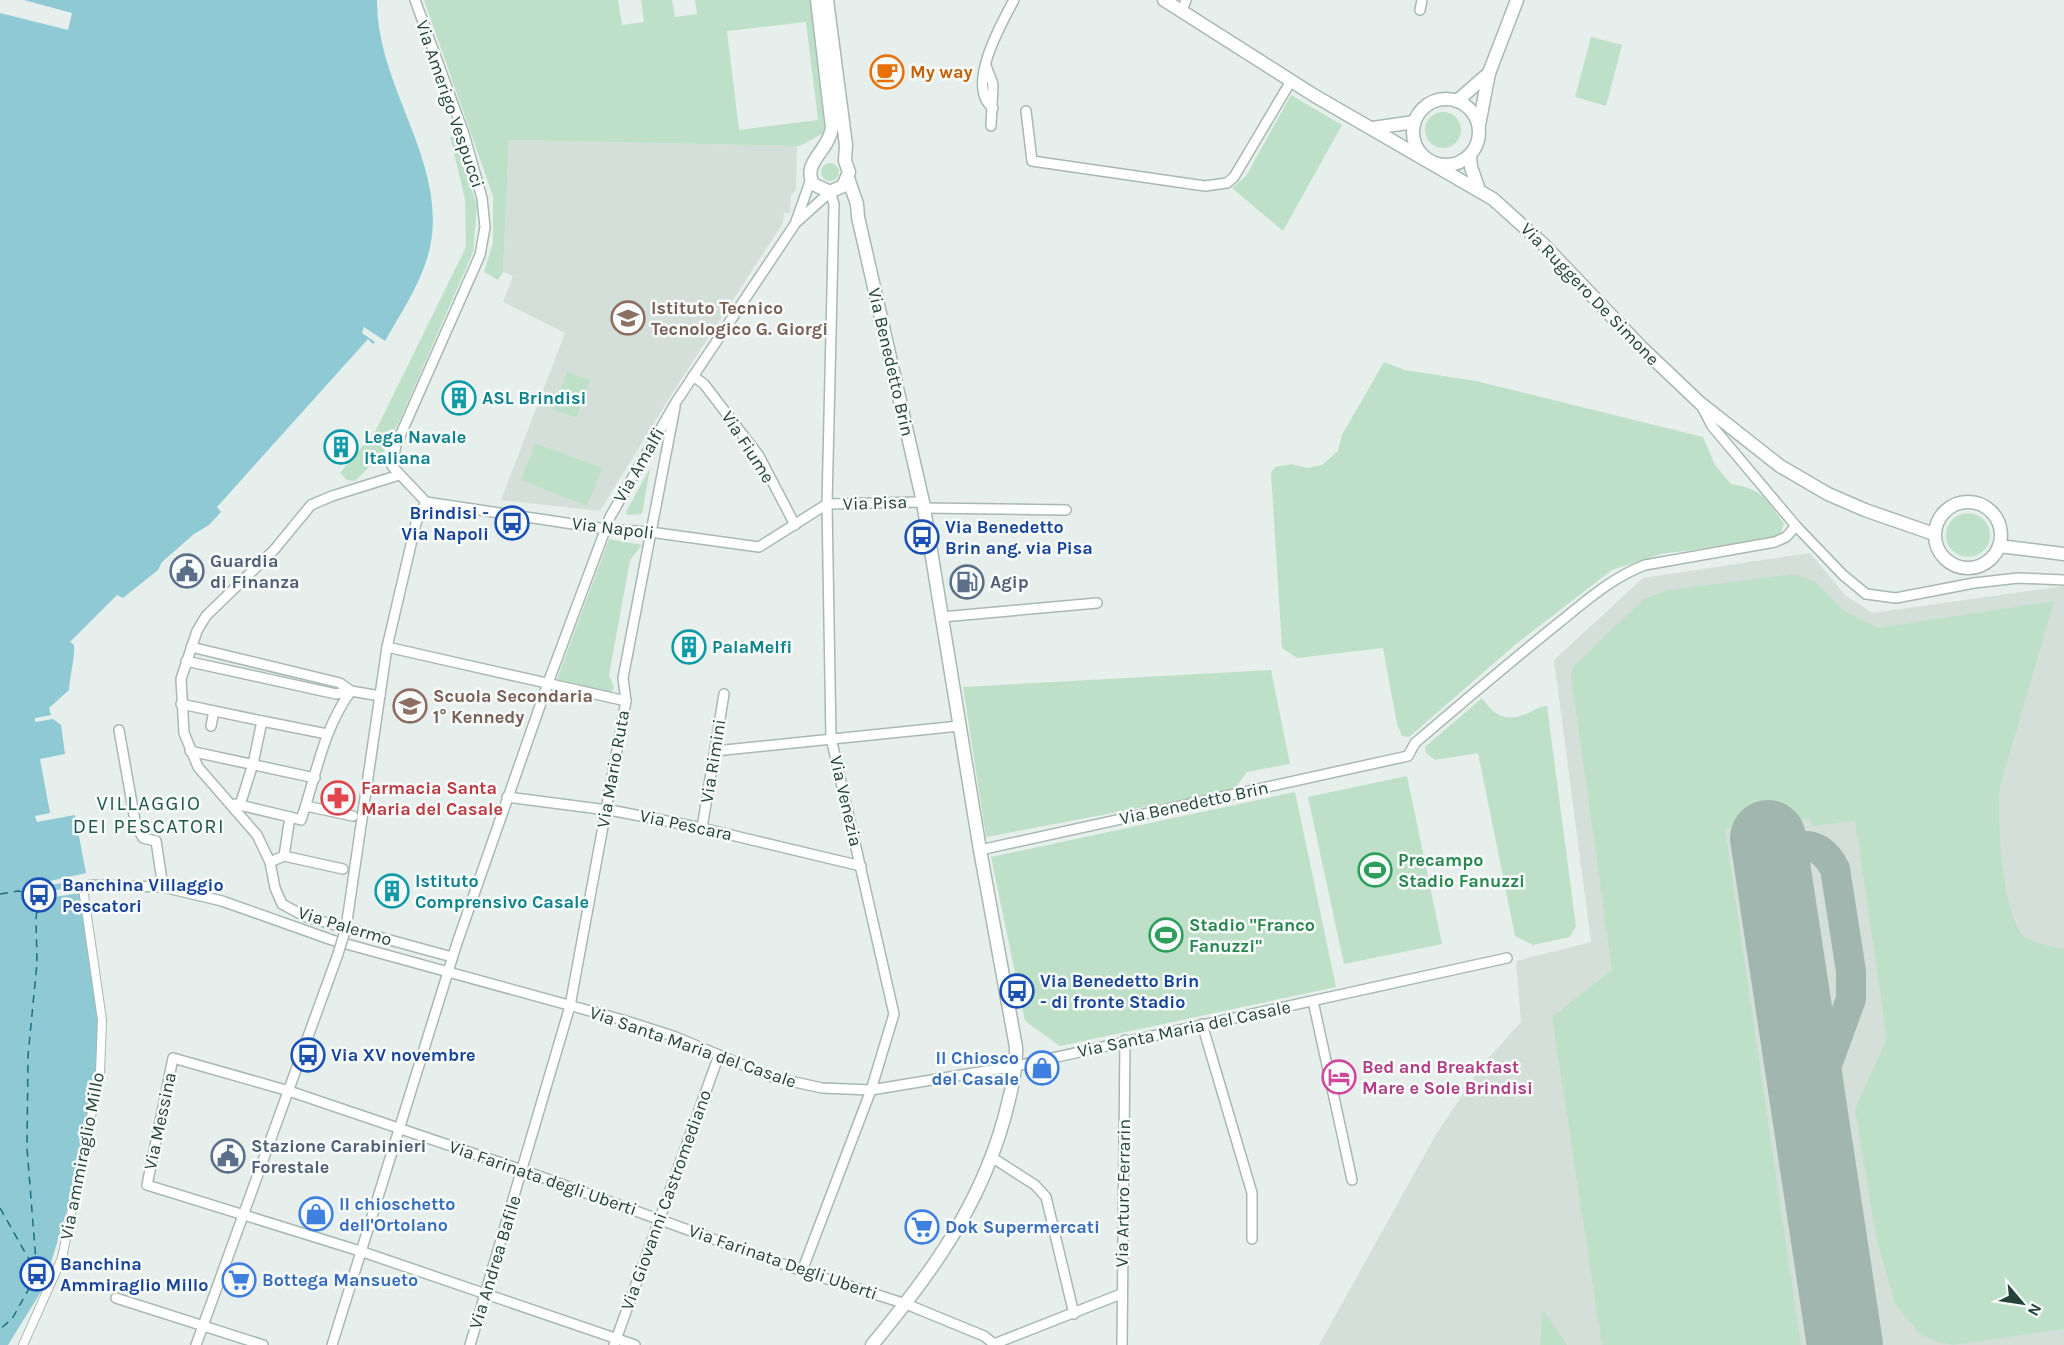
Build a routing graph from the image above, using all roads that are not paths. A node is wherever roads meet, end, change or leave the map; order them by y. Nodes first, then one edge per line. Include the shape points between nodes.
1 (415, 0) edge
2 (817, 0) edge
3 (827, 0) edge
4 (1014, 0) edge
5 (1164, 0) edge
6 (1422, 0) edge
7 (1517, 0) edge
8 (1184, 6) edge
9 (1420, 10) dead end
10 (1489, 73) junction
11 (1291, 81) junction
12 (1457, 101) junction
13 (1026, 111) dead end
14 (1414, 122) junction
15 (991, 126) dead end
16 (1479, 126) junction
17 (1373, 128) junction
18 (822, 154) junction
19 (1470, 156) junction
20 (845, 161) junction
21 (1431, 163) junction
22 (811, 178) junction
23 (848, 178) junction
24 (1479, 190) junction
25 (832, 192) junction
26 (813, 207) junction
27 (834, 213) junction
28 (858, 217) junction
29 (795, 224) junction
30 (693, 376) junction
31 (676, 402) junction
32 (1700, 402) junction
33 (399, 475) junction
34 (426, 502) junction
35 (827, 504) junction
36 (923, 505) junction
37 (1066, 510) dead end
38 (795, 525) junction
39 (1796, 526) junction
40 (606, 529) junction
41 (650, 532) junction
42 (1934, 534) junction
43 (1999, 546) junction
44 (2064, 554) edge
45 (2064, 580) edge
46 (1097, 603) dead end
47 (942, 617) junction
48 (191, 647) junction
49 (387, 647) junction
50 (186, 661) junction
51 (548, 684) junction
52 (351, 691) junction
53 (723, 694) dead end
54 (380, 696) junction
55 (626, 700) junction
56 (181, 704) junction
57 (214, 711) junction
58 (262, 721) junction
59 (211, 726) dead end
60 (959, 726) junction
61 (119, 730) dead end
62 (327, 734) junction
63 (831, 738) junction
64 (190, 752) junction
65 (715, 752) junction
66 (253, 764) junction
67 (315, 778) junction
68 (507, 797) junction
69 (236, 804) junction
70 (306, 806) junction
71 (605, 811) junction
72 (353, 816) dead end
73 (290, 817) junction
74 (702, 828) junction
75 (980, 850) junction
76 (284, 856) junction
77 (270, 862) junction
78 (861, 866) junction
79 (343, 869) dead end
80 (163, 887) junction
81 (83, 888) joint
82 (346, 928) junction
83 (452, 957) junction
84 (1506, 958) dead end
85 (447, 974) junction
86 (1313, 1001) junction
87 (570, 1006) junction
88 (1202, 1024) junction
89 (1125, 1040) junction
90 (718, 1055) junction
91 (1017, 1066) junction
92 (871, 1090) junction
93 (289, 1091) junction
94 (400, 1128) junction
95 (993, 1158) junction
96 (522, 1170) junction
97 (1352, 1179) dead end
98 (242, 1215) junction
99 (660, 1220) junction
100 (1252, 1239) dead end
101 (360, 1251) junction
102 (802, 1270) junction
103 (486, 1293) junction
104 (1121, 1294) junction
105 (116, 1298) dead end
106 (906, 1304) junction
107 (1074, 1314) junction
108 (203, 1325) junction
109 (615, 1342) edge
110 (23, 1345) edge
111 (196, 1345) edge
112 (263, 1345) edge
113 (332, 1345) edge
114 (470, 1345) edge
115 (635, 1345) edge
116 (872, 1345) edge
117 (994, 1345) edge
118 (1122, 1345) edge

1 - 33 street, Via Amerigo Vespucci via 464,134 482,198 485,227 480,255 396,445 392,466
2 - 18 street via 832,128
3 - 20 street, Via Benedetto Brin
4 - 15 street via 997,32 986,66 993,84
5 - 8 street, Via Ruggero De Simone
6 - 9 street
7 - 10 street
8 - 11 street, Via Ruggero De Simone
10 - 12 street
10 - 16 street
11 - 13 street via 1234,177 1220,185 1204,186 1032,161
11 - 17 street, Via Ruggero De Simone
12 - 14 street via 1440,99 1430,103
12 - 16 street via 1469,108
14 - 17 street
14 - 21 street, Via Ruggero De Simone via 1416,148
16 - 19 street via 1479,137
17 - 21 street, Via Ruggero De Simone
18 - 20 street via 832,153
18 - 22 street via 812,164
19 - 21 street via 1452,166
19 - 24 street
20 - 23 street, Via Benedetto Brin
21 - 24 street, Via Ruggero De Simone
22 - 25 street, Via Benedetto Brin via 818,188
22 - 29 street, Via Amalfi
23 - 25 street
23 - 28 street, Via Benedetto Brin
24 - 32 street, Via Ruggero De Simone via 1543,244 1641,347
25 - 26 street, Via Amalfi
25 - 27 street, Via Venezia
25 - 28 street, Via Benedetto Brin via 850,203
26 - 27 street
26 - 29 street, Via Amalfi
27 - 35 street, Via Venezia
28 - 36 street, Via Benedetto Brin
29 - 30 street, Via Amalfi
30 - 31 street, Via Amalfi
30 - 38 street, Via Fiume via 704,384 759,456
31 - 40 street, Via Amalfi via 635,469
31 - 41 street, Via Amalfi
32 - 39 street via 1712,426
32 - 42 street, Via Ruggero De Simone via 1780,466 1828,494
33 - 34 street
33 - 48 street, Via Palermo via 311,505 274,550 206,616
34 - 40 street, Via Napoli
34 - 49 street via 417,523
35 - 36 street, Via Pisa
35 - 38 street, Via Napoli
35 - 63 street, Via Venezia
36 - 37 street
36 - 47 street, Via Benedetto Brin
38 - 41 street, Via Napoli via 759,547
39 - 45 street via 1856,587 1880,597 1896,598 2018,578
39 - 75 street, Via Benedetto Brin via 1775,542 1631,570 1525,650 1415,743 1408,756
40 - 41 street, Via Napoli
40 - 51 street, Via Amalfi
41 - 55 street, Via Mario Ruta via 623,678
42 - 43 street via 1944,559 1963,568 1983,565
42 - 43 street via 1944,511 1952,505 1973,501 1991,510 1998,519
43 - 44 street
46 - 47 street
47 - 60 street, Via Benedetto Brin
48 - 50 street, Via Palermo
48 - 52 street via 340,682
49 - 51 street
49 - 54 street
50 - 52 street via 336,694
50 - 56 street, Via Palermo
51 - 55 street
51 - 68 street, Via Amalfi
52 - 54 street
52 - 62 street
53 - 65 street, Via Rimini
54 - 82 street
55 - 71 street, Via Mario Ruta
56 - 57 street
56 - 64 street, Via Palermo via 183,733
57 - 58 street
57 - 59 street
58 - 62 street
58 - 66 street
60 - 63 street
60 - 75 street, Via Benedetto Brin
61 - 80 street via 136,826 143,837 156,841
62 - 67 street
63 - 65 street
63 - 78 street, Via Venezia
64 - 66 street
64 - 69 street, Via Palermo via 198,767
65 - 74 street, Via Rimini
66 - 67 street
66 - 69 street
67 - 70 street
68 - 71 street, Via Pescara
68 - 83 street, Via Amalfi
69 - 73 street
69 - 77 street, Via Palermo
70 - 72 street
70 - 73 street via 301,820
71 - 74 street, Via Pescara
71 - 87 street, Via Mario Ruta
73 - 76 street
74 - 78 street, Via Pescara
75 - 91 street, Via Benedetto Brin via 1014,1024
76 - 77 street
76 - 79 street
77 - 82 street, Via Palermo via 282,904 306,917
78 - 92 street, Via Venezia via 894,1014
80 - 81 street, Via Santa Maria del Casale via 100,884
80 - 85 street, Via Santa Maria del Casale via 222,901 332,940
81 - 110 street, Via ammiraglio Millo via 102,1020 100,1073 62,1258
82 - 83 street, Via Palermo
82 - 93 street, bridge
83 - 85 street, Via Amalfi
84 - 86 street, Via Santa Maria del Casale
85 - 87 street, Via Santa Maria del Casale
85 - 94 street, Via Amalfi
86 - 88 street, Via Santa Maria del Casale
86 - 97 street, Via Santa Maria del Casale
87 - 90 street, Via Santa Maria del Casale via 673,1036
87 - 96 street, Via Andrea Bafile
88 - 89 street, Via Santa Maria del Casale
88 - 100 street via 1252,1193
89 - 91 street, Via Santa Maria del Casale
89 - 104 street, Via Arturo Ferrarin
90 - 92 street, Via Santa Maria del Casale via 796,1084
90 - 99 street, Via Giovanni Castromediano
91 - 92 street, Via Santa Maria del Casale
91 - 95 street, Via Benedetto Brin
92 - 102 street, Via Venezia
93 - 94 street, Via Farinata degli Uberti
93 - 98 street
93 - 98 street, Via Messina via 173,1058 147,1185
94 - 96 street, Via Farinata degli Uberti
94 - 101 street, Via Amalfi
95 - 106 street, Via Benedetto Brin via 968,1211
95 - 107 street via 1035,1185 1046,1197
96 - 99 street, Via Farinata degli Uberti
96 - 103 street, Via Andrea Bafile
98 - 101 street
98 - 108 street
99 - 102 street, Via Farinata Degli Uberti
99 - 109 street, Via Giovanni Castromediano
101 - 103 street
101 - 113 street, Via Amalfi
102 - 106 street, Via Farinata Degli Uberti
103 - 109 street
103 - 114 street, Via Andrea Bafile
104 - 107 street
104 - 118 street, Via Arturo Ferrarin
105 - 108 street
106 - 116 street, Via Benedetto Brin
106 - 117 street, Via Farinata Degli Uberti via 984,1336
107 - 117 street
108 - 111 street
108 - 112 street
109 - 115 street

